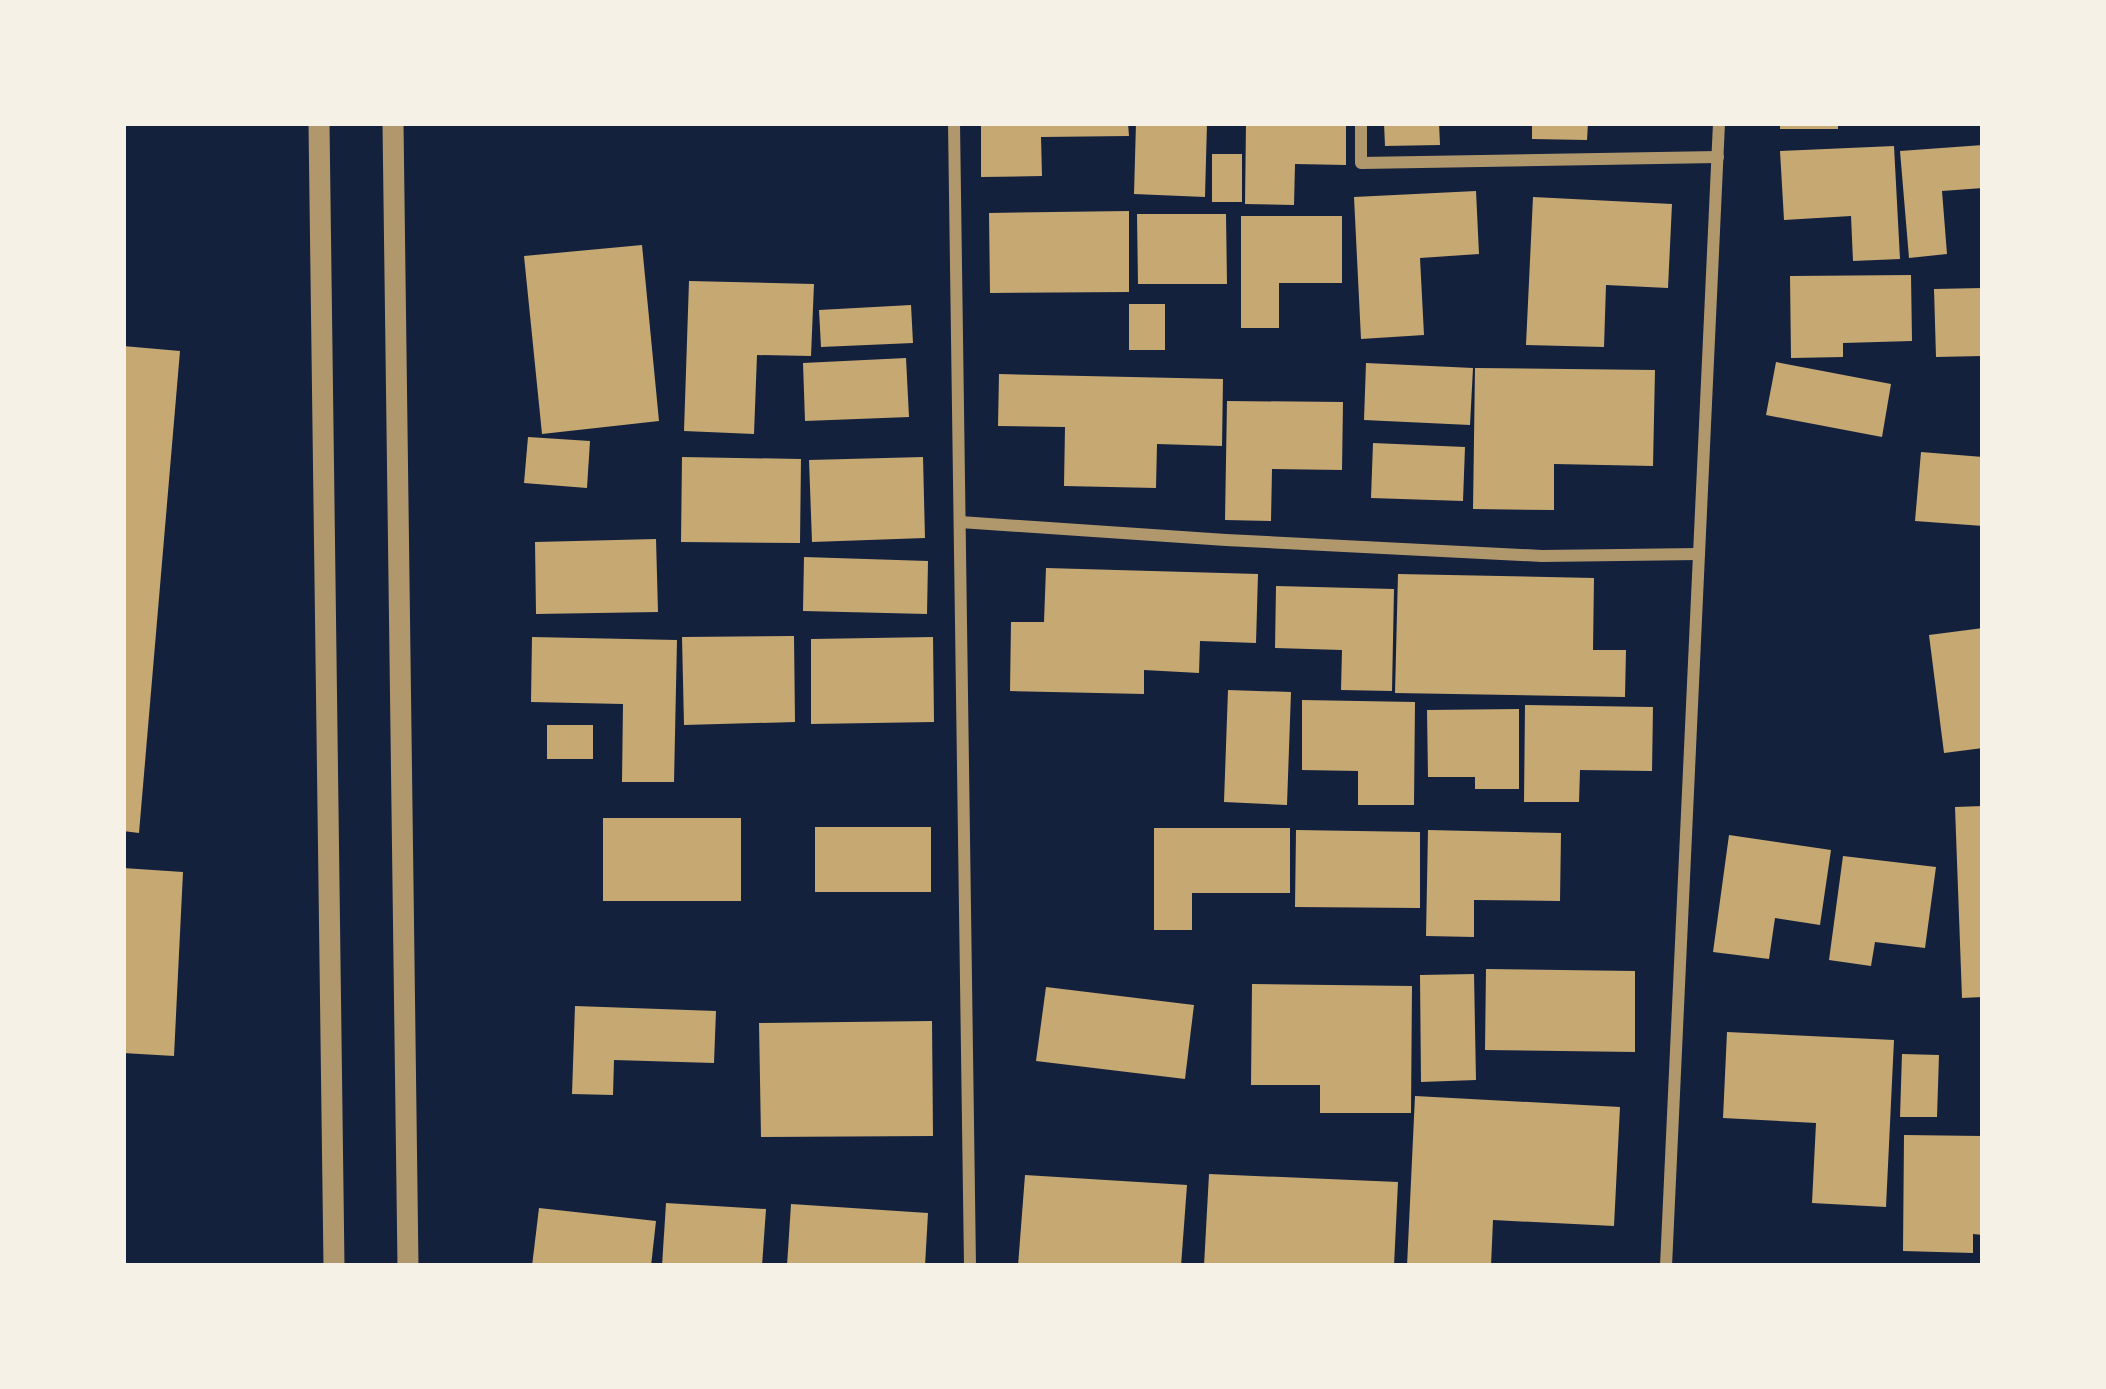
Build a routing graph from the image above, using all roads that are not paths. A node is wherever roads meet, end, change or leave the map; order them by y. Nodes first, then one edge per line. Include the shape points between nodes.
1 (319, 123) edge
2 (393, 123) edge
3 (954, 123) edge
4 (1361, 123) edge
5 (1719, 123) edge
6 (1718, 157) junction
7 (960, 522) junction
8 (1699, 554) junction
9 (334, 1266) edge
10 (408, 1266) edge
11 (970, 1266) edge
12 (1666, 1266) edge

1 - 9 street
2 - 10 street
3 - 7 street
4 - 6 street via 1361,163
5 - 6 street
6 - 8 street
7 - 8 street via 1542,556
7 - 11 street
8 - 12 street

